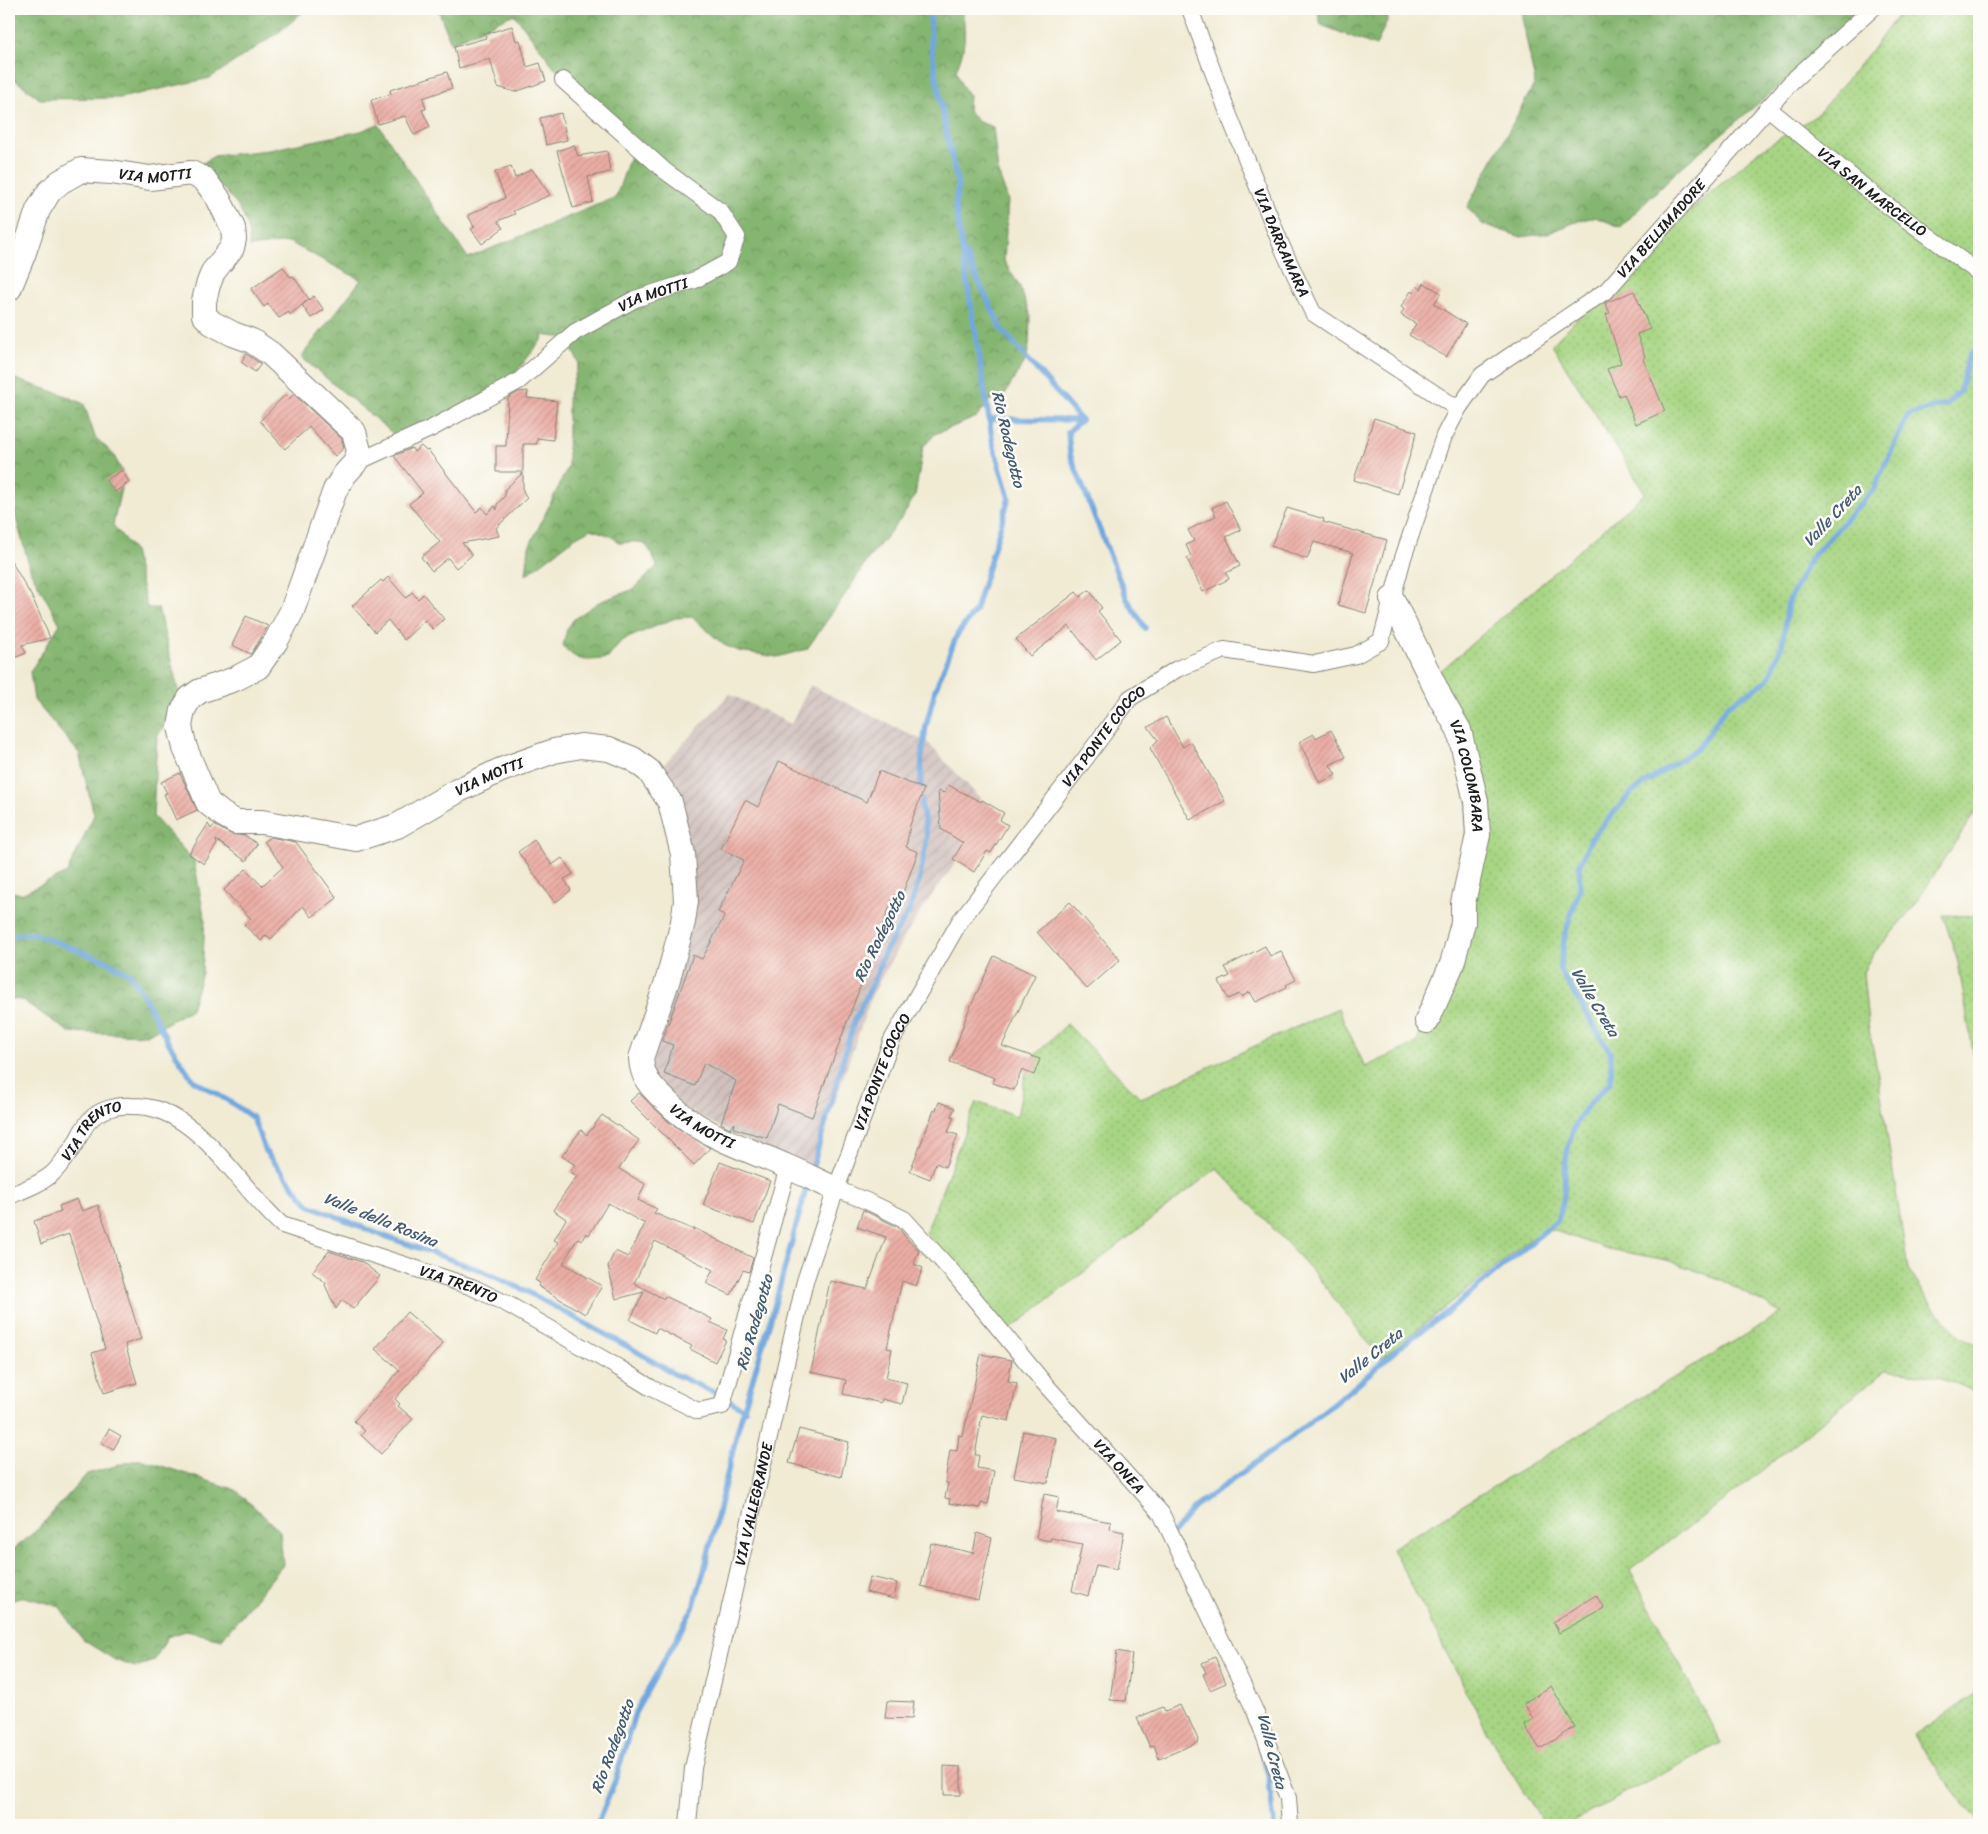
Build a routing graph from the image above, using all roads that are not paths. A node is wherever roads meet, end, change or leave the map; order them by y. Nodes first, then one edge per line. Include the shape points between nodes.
1 (1190, 9) edge
2 (1872, 9) edge
3 (563, 80) dead end
4 (1768, 108) junction
5 (1979, 272) edge
6 (9, 289) edge
7 (1458, 409) junction
8 (1444, 436) joint
9 (355, 463) junction
10 (1392, 599) junction
11 (1427, 1021) dead end
12 (793, 1170) junction
13 (829, 1186) junction
14 (9, 1196) edge
15 (688, 1825) edge
16 (1290, 1825) edge

1 - 7 street, VIA DARRAMARA via 1282,247 1314,314
2 - 4 street, VIA BELLIMADORE via 1792,81
3 - 9 street, VIA MOTTI via 665,171 720,211 737,237 728,262 695,280 635,300 575,332 518,381 432,428
4 - 5 street, VIA SAN MARCELLO via 1880,200
4 - 7 street, VIA BELLIMADORE via 1607,290 1482,375
6 - 9 street, VIA MOTTI via 38,210 49,192 80,170 150,178 192,173 204,179 233,228 234,240 232,248 213,272 204,301 204,314 212,323 252,341 271,354 354,432 359,451
7 - 8 street, VIA BELLIMADORE
8 - 10 street, VIA PONTE COCCO
9 - 12 street, VIA MOTTI via 335,490 292,611 258,668 200,691 190,698 183,710 180,727 185,748 208,804 236,822 262,822 356,839 397,826 459,790 501,770 554,751 581,746 609,749 633,758 649,771 670,802 683,854 686,902 668,979 641,1058 647,1083 670,1106 702,1130
10 - 11 street, VIA COLOMBARA via 1459,730 1476,801 1478,835 1463,903 1463,923 1452,964
10 - 13 street, VIA PONTE COCCO via 1382,641 1356,656 1314,664 1224,650 1177,668 1130,698 960,920 892,1040
12 - 13 street, VIA MOTTI
12 - 14 street, VIA TRENTO via 722,1406 698,1411 472,1287 282,1225 265,1210 212,1147 183,1123 161,1111 119,1105 104,1111 90,1120 52,1174
13 - 15 street, VIA VALLEGRANDE via 693,1768
13 - 16 street, VIA ONEA via 904,1219 954,1274 1044,1384 1161,1513 1255,1711 1288,1798

